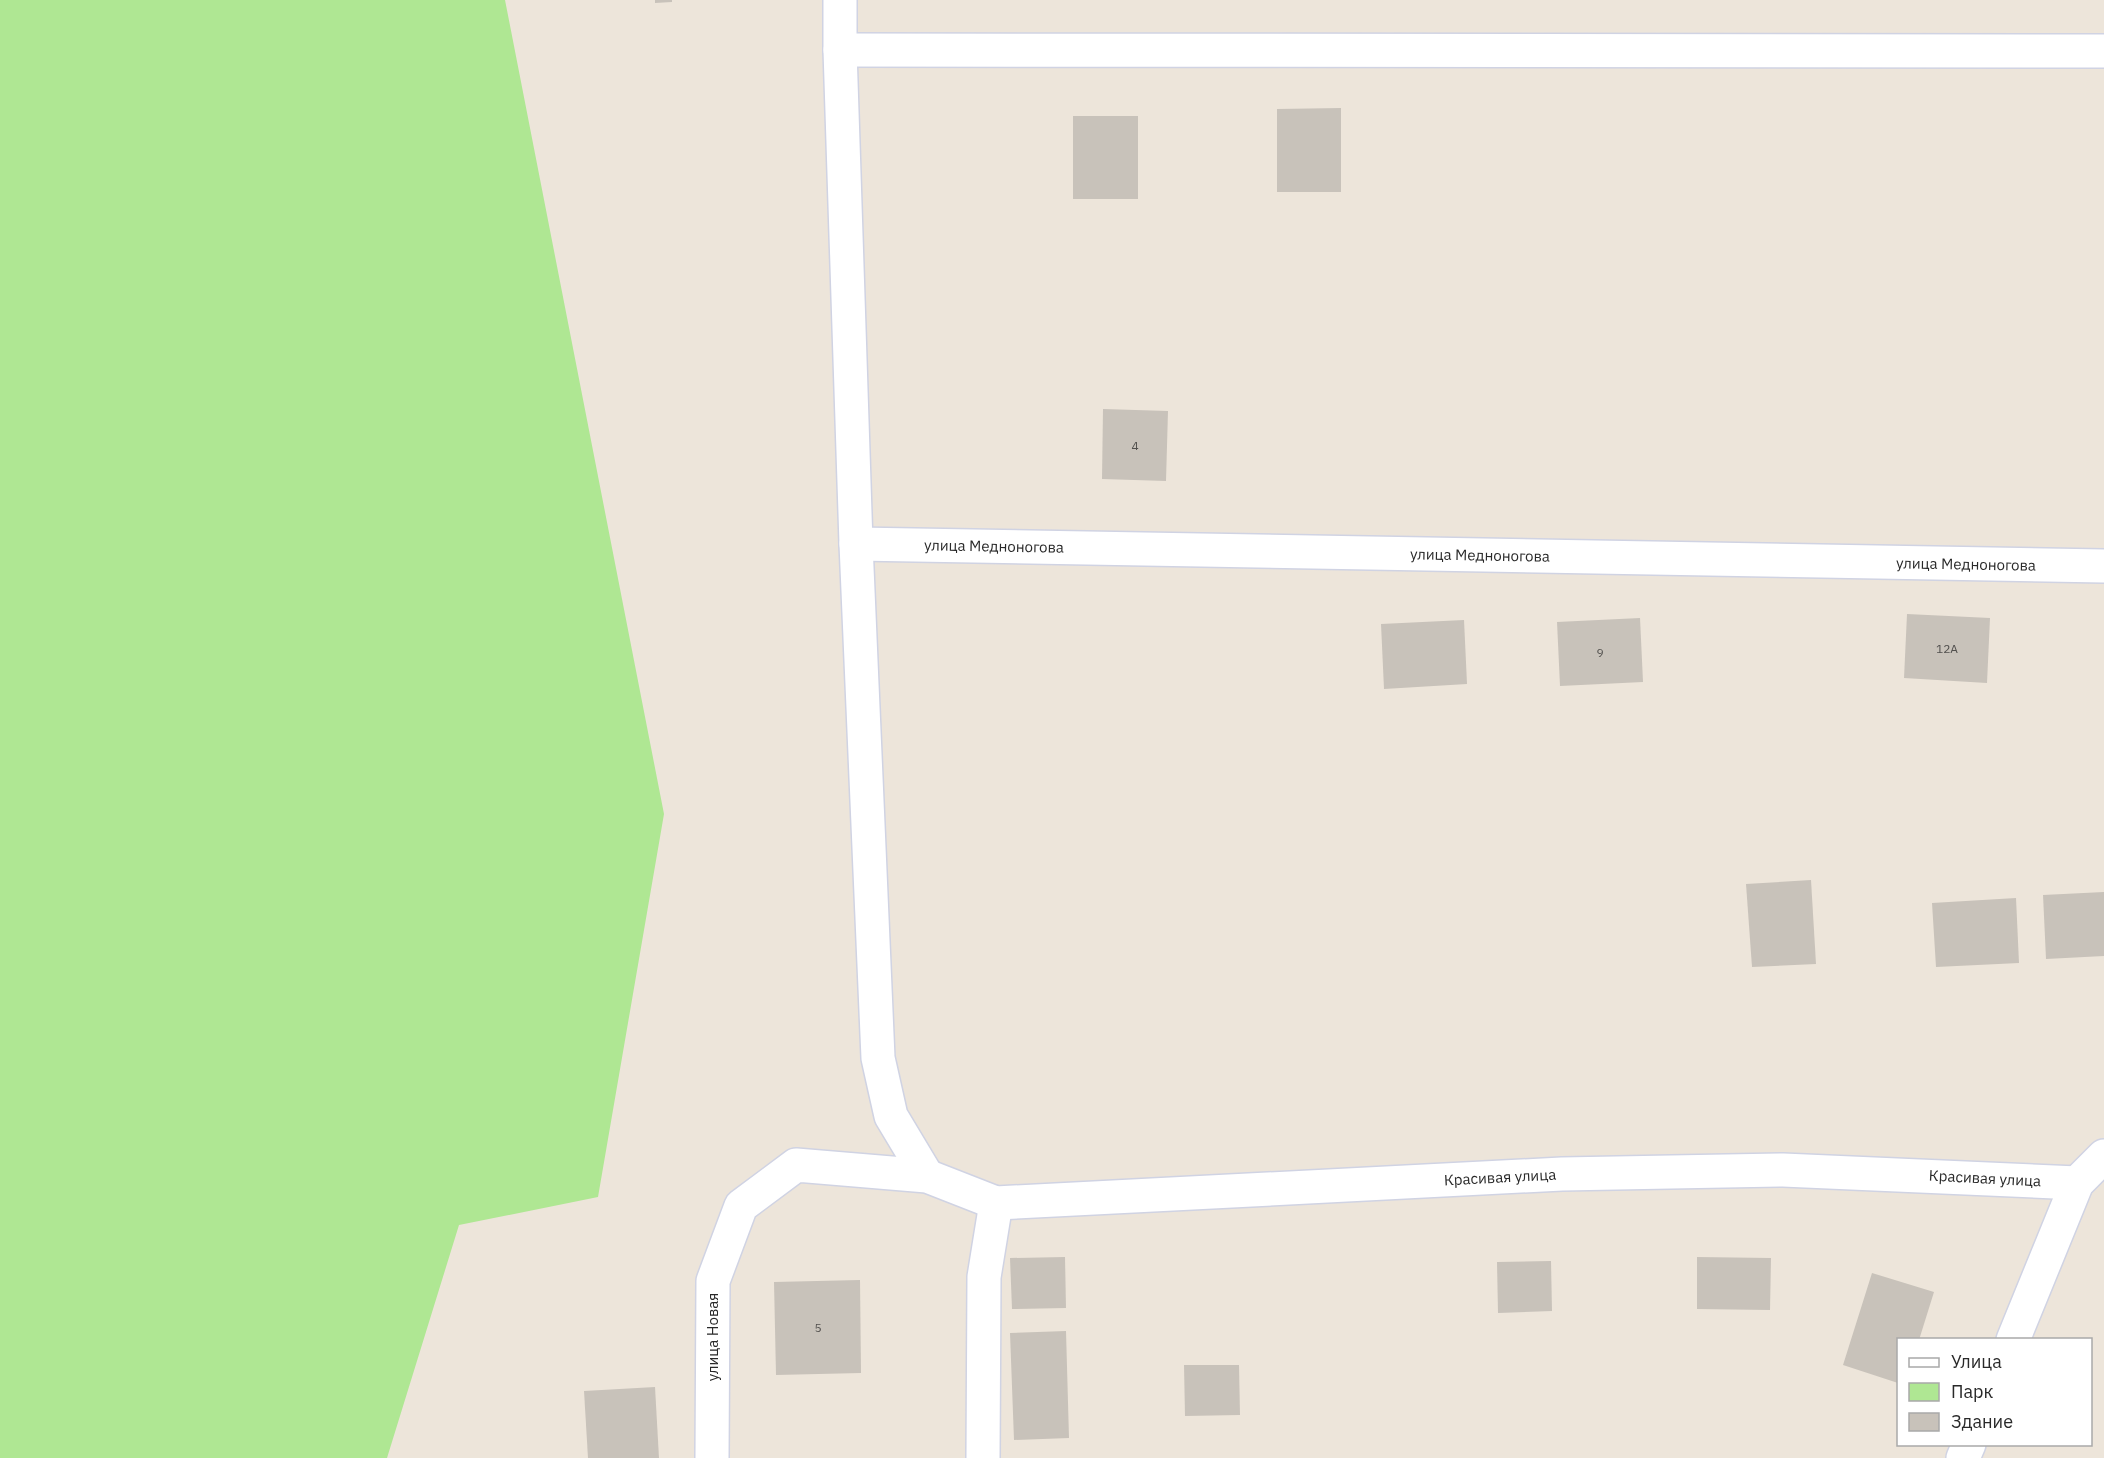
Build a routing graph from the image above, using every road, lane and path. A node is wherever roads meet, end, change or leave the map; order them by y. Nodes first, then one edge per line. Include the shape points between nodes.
1 (840, 0) edge
2 (840, 50) junction
3 (2104, 51) edge
4 (856, 544) junction
5 (2104, 566) edge
6 (2104, 1156) edge
7 (927, 1176) junction
8 (2077, 1183) junction
9 (996, 1203) junction
10 (2014, 1338) edge
11 (712, 1458) edge
12 (983, 1458) edge

1 - 2 street
2 - 3 street
2 - 4 street
4 - 5 street, улица Медноногова
4 - 7 street via 878,1058 891,1116
6 - 8 street
7 - 9 street, Красивая улица
7 - 11 street, улица Новая via 796,1165 741,1206 712,1281
8 - 9 street, Красивая улица via 1783,1170 1562,1174
8 - 10 street
9 - 12 street via 984,1277

